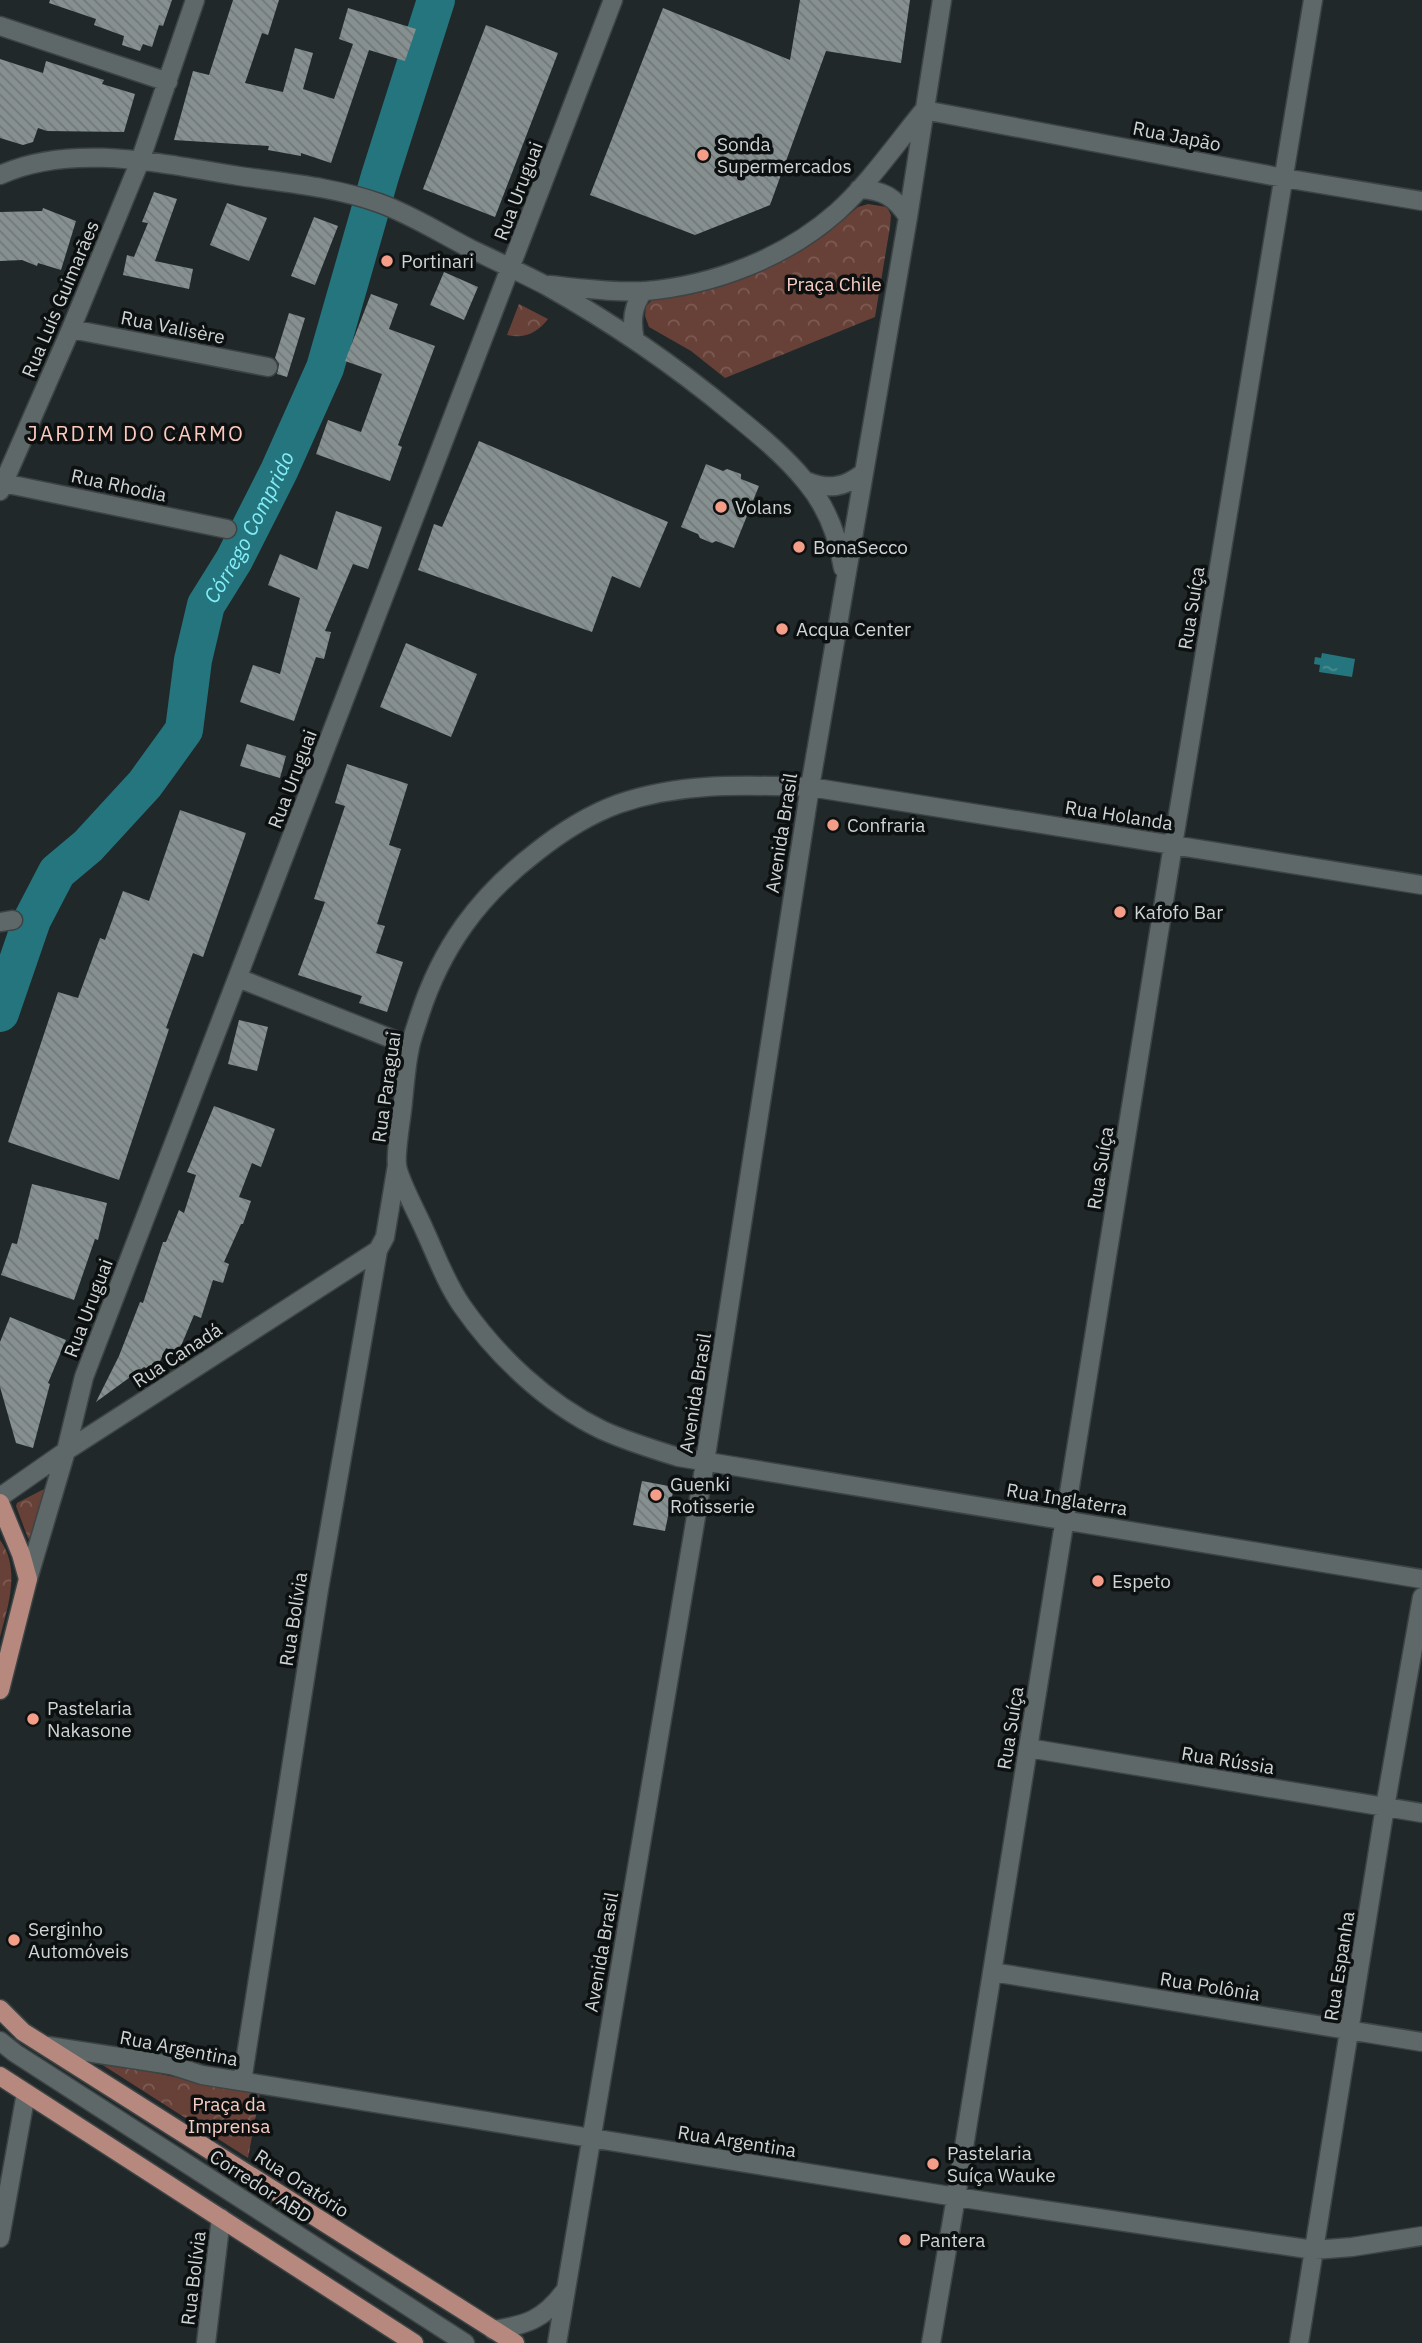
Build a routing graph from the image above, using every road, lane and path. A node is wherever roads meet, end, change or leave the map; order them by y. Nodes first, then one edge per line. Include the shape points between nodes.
1 (195, 0) edge
2 (613, 0) edge
3 (942, 0) edge
4 (1313, 0) edge
5 (0, 26) edge
6 (168, 82) junction
7 (924, 110) junction
8 (140, 161) junction
9 (0, 175) edge
10 (1284, 178) junction
11 (859, 189) junction
12 (1422, 201) edge
13 (908, 217) junction
14 (511, 268) junction
15 (543, 285) junction
16 (645, 291) junction
17 (71, 328) junction
18 (635, 340) junction
19 (268, 367) dead end
20 (863, 473) junction
21 (806, 481) junction
22 (2, 487) edge
23 (227, 529) dead end
24 (845, 583) junction
25 (810, 787) junction
26 (1173, 845) junction
27 (1422, 885) edge
28 (238, 978) junction
29 (410, 1046) junction
30 (397, 1165) junction
31 (377, 1250) junction
32 (66, 1451) junction
33 (705, 1461) junction
34 (0, 1497) edge
35 (0, 1503) edge
36 (1065, 1520) junction
37 (6, 1529) edge
38 (28, 1579) junction
39 (1422, 1579) edge
40 (1422, 1597) edge
41 (0, 1690) edge
42 (1028, 1748) junction
43 (1385, 1807) junction
44 (1422, 1813) edge
45 (992, 1972) junction
46 (0, 2009) edge
47 (1350, 2030) junction
48 (0, 2041) edge
49 (1422, 2042) edge
50 (48, 2046) junction
51 (0, 2076) edge
52 (242, 2081) junction
53 (26, 2093) junction
54 (591, 2139) junction
55 (956, 2197) junction
56 (221, 2218) junction
57 (1422, 2236) edge
58 (0, 2238) edge
59 (1314, 2250) junction
60 (564, 2292) junction
61 (493, 2330) junction
62 (206, 2343) edge
63 (414, 2343) edge
64 (465, 2343) edge
65 (515, 2343) edge
66 (557, 2343) edge
67 (931, 2343) edge
68 (1299, 2343) edge

1 - 6 street, Rua Luís Guimarães
2 - 14 street, Rua Uruguai
3 - 7 street
4 - 10 street, Rua Suíça
5 - 6 street
6 - 8 street, Rua Luís Guimarães
7 - 10 street, Rua Japão
7 - 11 street
7 - 13 street
8 - 9 street via 49,159
8 - 14 street via 353,194 383,204
8 - 17 street, Rua Luís Guimarães
10 - 12 street, Rua Japão
10 - 26 street, Rua Suíça
11 - 13 street via 885,192
11 - 16 street via 813,230 777,253 717,276
13 - 20 street
14 - 15 street
14 - 28 street, Rua Uruguai
15 - 16 street
15 - 18 street
16 - 18 street via 634,309
17 - 19 street, Rua Valisère
17 - 22 street, Rua Luís Guimarães
18 - 21 street via 748,426
20 - 21 street via 842,486
20 - 24 street
21 - 24 street via 833,527
22 - 23 street, Rua Rhodia
24 - 25 street, Avenida Brasil
25 - 26 street, Rua Holanda
25 - 29 street, Rua Paraguai via 693,787 653,793 615,805 564,831 516,867 461,928 426,996
25 - 33 street, Avenida Brasil
26 - 27 street, Rua Holanda
26 - 36 street, Rua Suíça
28 - 29 street
28 - 32 street, Rua Uruguai via 84,1377
29 - 30 street, Rua Paraguai
30 - 31 street, Rua Bolívia via 385,1237
30 - 33 street, Rua Paraguai via 461,1305 524,1377 600,1429 644,1447
31 - 32 street, Rua Canadá
31 - 52 street, Rua Bolívia
32 - 34 street, Rua Canadá
32 - 38 street, Rua Uruguai
33 - 36 street, Rua Inglaterra
33 - 54 street, Avenida Brasil
35 - 37 main road
36 - 39 street, Rua Inglaterra
36 - 42 street, Rua Suíça
37 - 38 main road via 22,1554
38 - 41 main road
40 - 43 street, Rua Espanha
42 - 43 street, Rua Rússia
42 - 45 street, Rua Suíça
43 - 44 street, Rua Rússia
43 - 47 street, Rua Espanha
45 - 47 street, Rua Polônia
45 - 55 street, Rua Suíça
46 - 50 main road, Rua Oratório via 23,2032
47 - 49 street, Rua Polônia
47 - 59 street, Rua Espanha
48 - 64 street, Corredor ABD
50 - 52 street, Rua Argentina
50 - 61 main road, Rua Oratório
51 - 53 main road
52 - 54 street, Rua Argentina
53 - 56 main road
53 - 58 street
54 - 55 street, Rua Argentina
54 - 60 street, Avenida Brasil
55 - 59 street, Rua Argentina
55 - 67 street, Rua Suíça
56 - 62 street, Rua Bolívia
56 - 63 main road
57 - 59 street, Rua Argentina
59 - 68 street, Rua Espanha
60 - 61 street via 540,2317 522,2326
60 - 66 street, Avenida Brasil
61 - 65 main road, Rua Oratório

